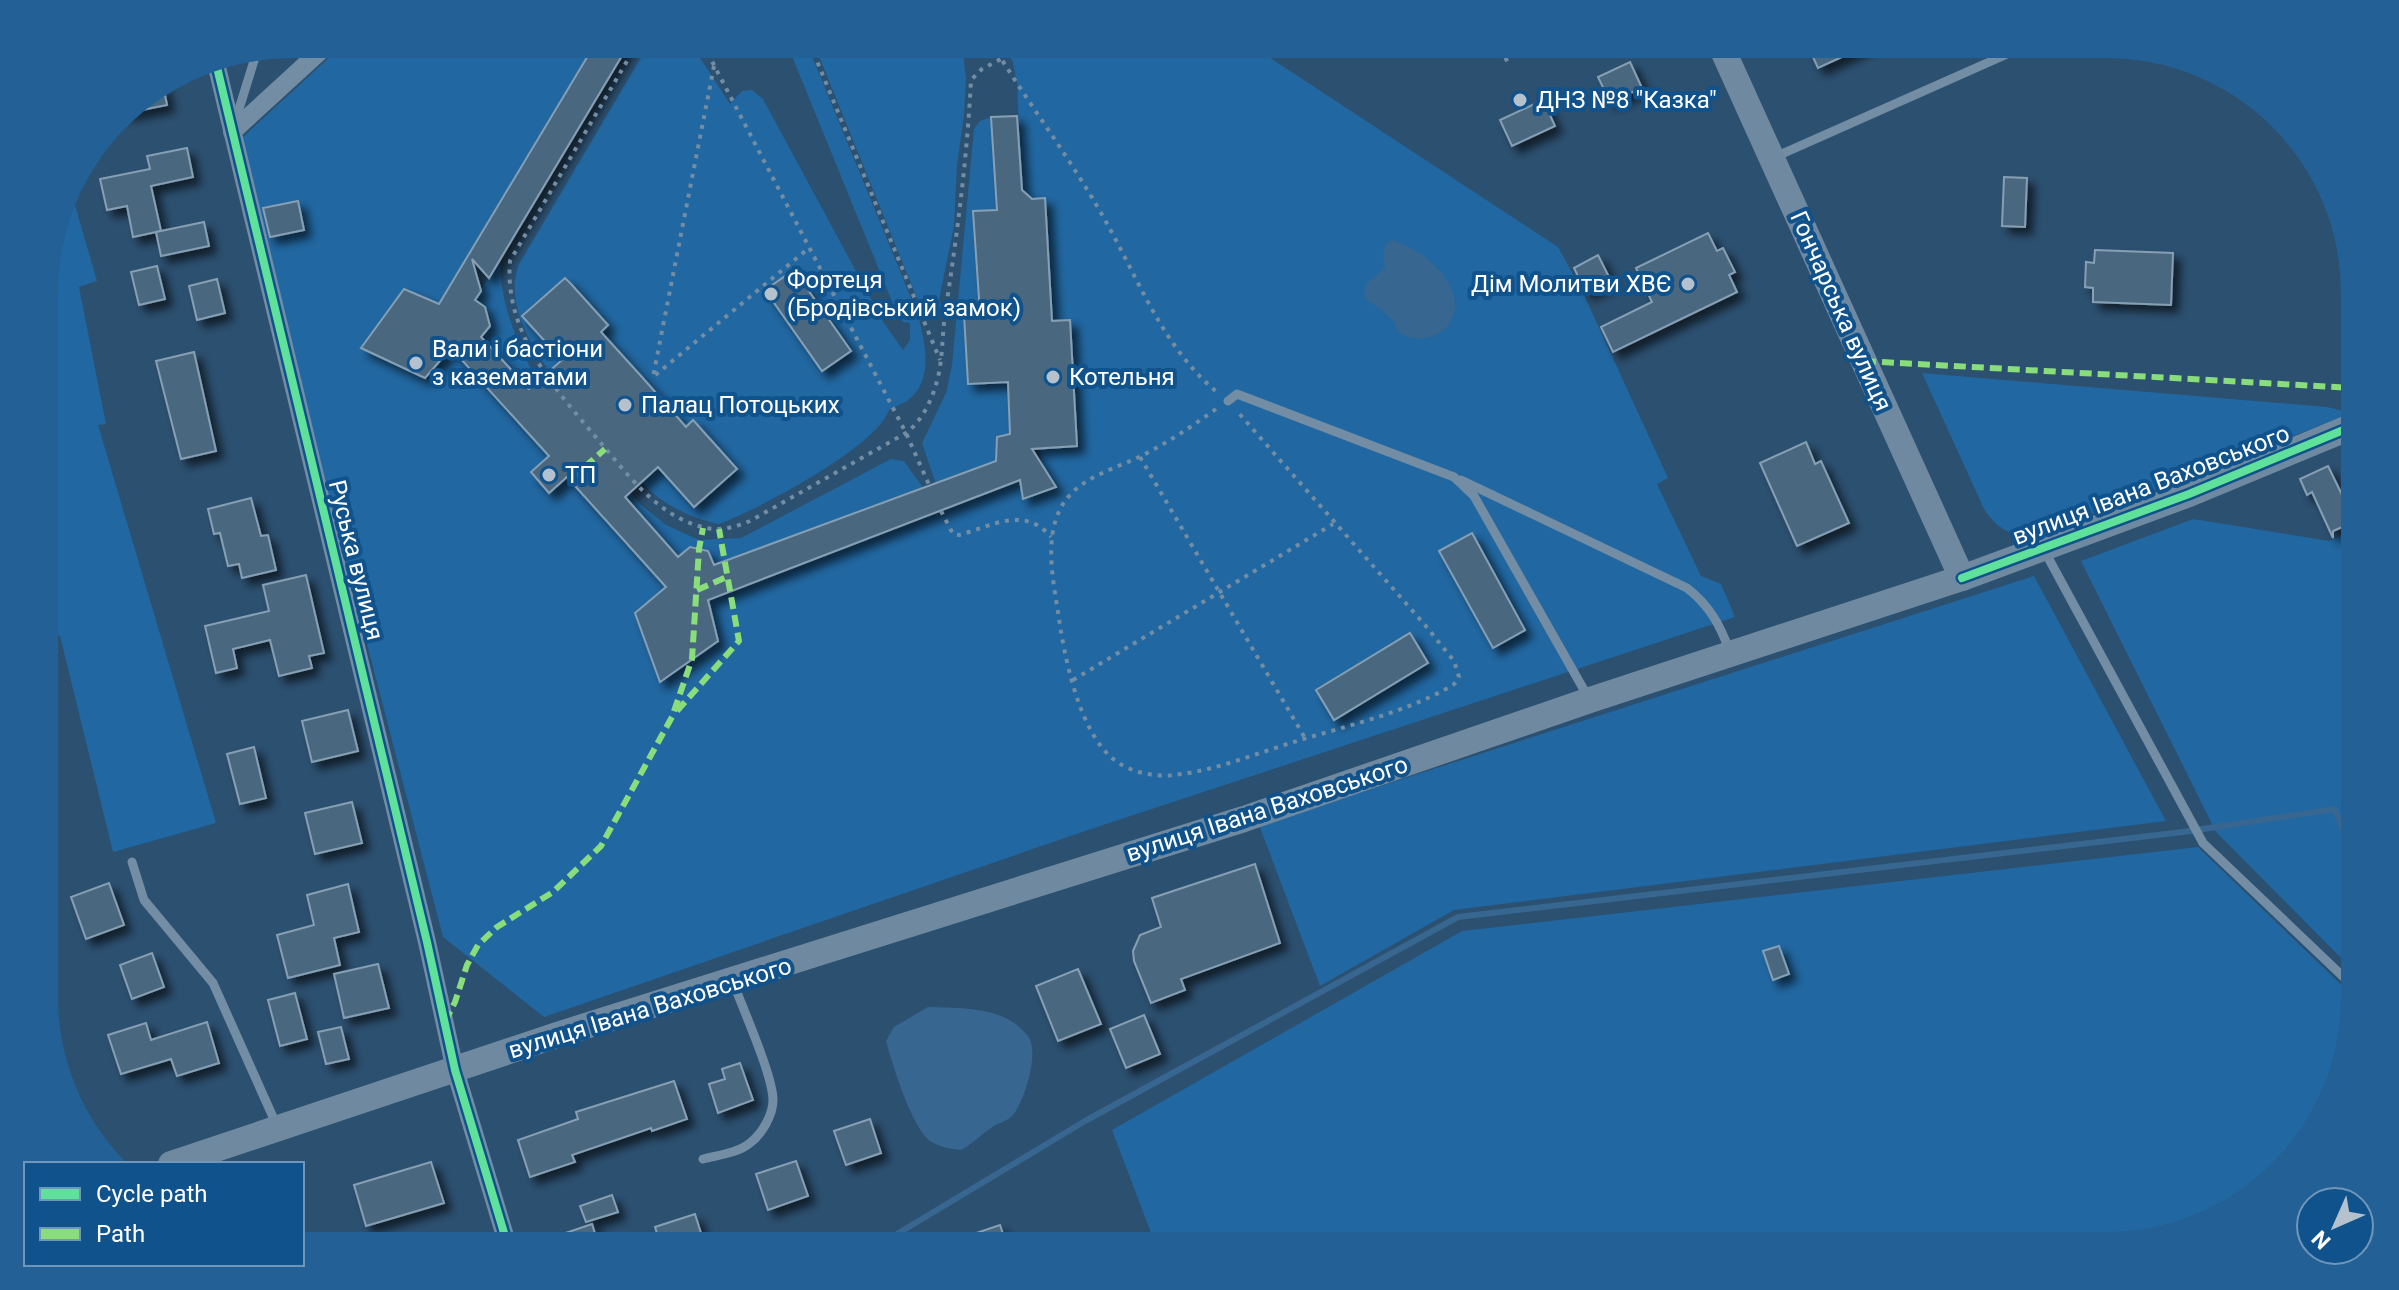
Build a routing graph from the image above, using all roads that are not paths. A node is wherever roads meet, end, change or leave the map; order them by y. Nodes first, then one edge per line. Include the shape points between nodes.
1 (1726, 58) edge
2 (1998, 58) edge
3 (312, 59) edge
4 (254, 62) edge
5 (218, 70) edge
6 (232, 132) junction
7 (1772, 159) junction
8 (1228, 401) road end
9 (2341, 431) edge
10 (1454, 477) junction
11 (2044, 550) junction
12 (1962, 578) junction
13 (1730, 653) junction
14 (1590, 700) junction
15 (132, 862) dead end
16 (2341, 975) edge
17 (733, 982) junction
18 (455, 1070) junction
19 (278, 1129) junction
20 (703, 1159) dead end
21 (177, 1162) edge
22 (504, 1232) edge

1 - 7 main road, Гончарська вулиця
2 - 7 lane
3 - 6 street
4 - 6 lane
5 - 6 street, Руська вулиця
6 - 18 street, Руська вулиця
7 - 12 main road, Гончарська вулиця
8 - 10 lane via 1237,394
9 - 11 main road, вулиця Івана Ваховського
10 - 13 lane via 1687,588 1719,622
10 - 14 lane via 1474,496
11 - 12 main road, вулиця Івана Ваховського
11 - 16 lane via 2203,843
12 - 13 main road, вулиця Івана Ваховського
13 - 14 main road, вулиця Івана Ваховського
14 - 17 main road, вулиця Івана Ваховського via 1244,819
15 - 19 lane via 144,900 213,983
17 - 18 main road, вулиця Івана Ваховського
17 - 20 lane via 770,1086 772,1108 750,1143
18 - 19 main road, вулиця Івана Ваховського
18 - 22 street, Руська вулиця
19 - 21 main road, вулиця Івана Ваховського

